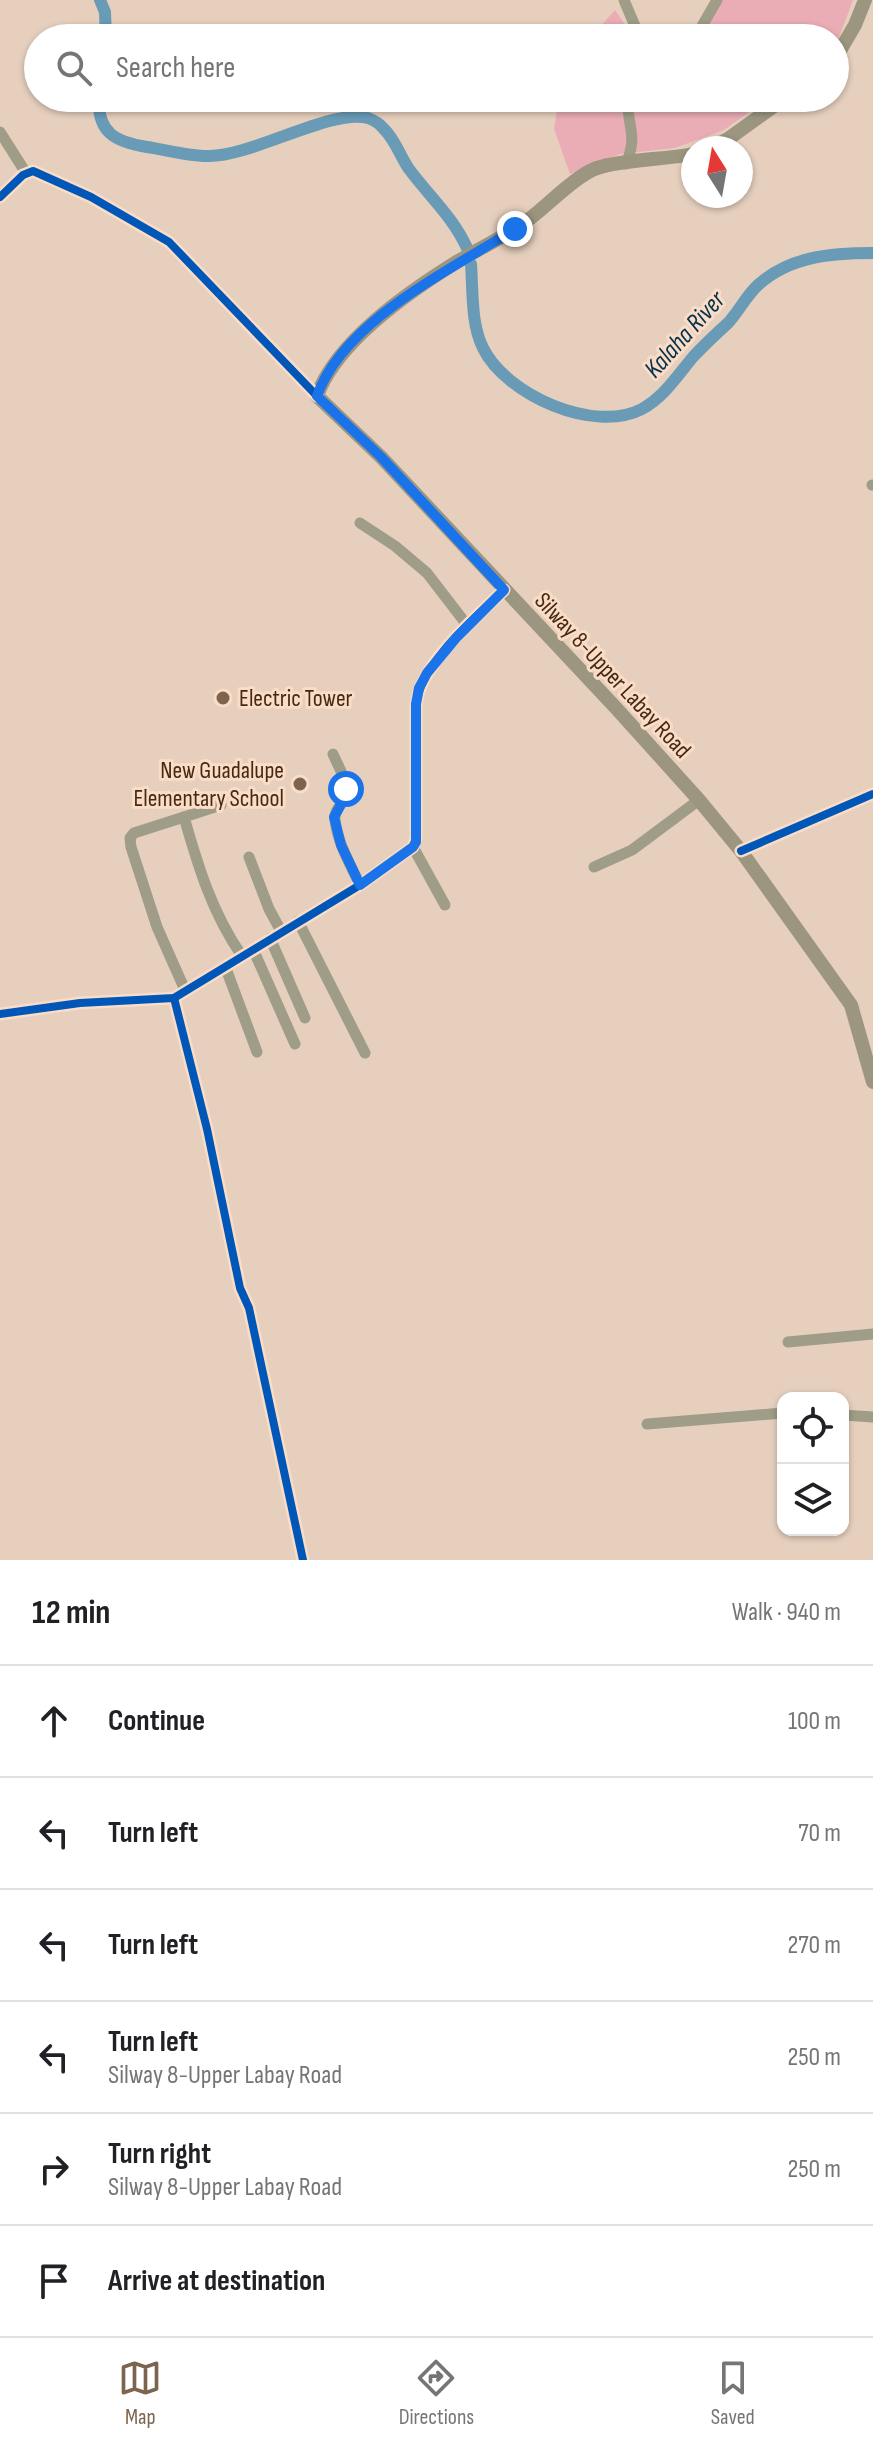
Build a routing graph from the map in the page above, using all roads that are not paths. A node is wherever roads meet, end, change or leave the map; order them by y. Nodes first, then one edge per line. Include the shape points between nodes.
1 (624, 0) edge
2 (717, 0) edge
3 (865, 0) edge
4 (634, 24) edge
5 (703, 24) edge
6 (849, 35) edge
7 (628, 112) edge
8 (766, 112) edge
9 (0, 132) edge
10 (732, 136) edge
11 (681, 156) edge
12 (626, 164) junction
13 (26, 173) junction
14 (0, 197) edge
15 (317, 396) junction
16 (360, 523) dead end
17 (504, 590) junction
18 (467, 625) junction
19 (333, 754) dead end
20 (873, 794) edge
21 (699, 800) junction
22 (221, 805) dead end
23 (184, 817) junction
24 (413, 847) junction
25 (741, 851) junction
26 (249, 857) dead end
27 (594, 867) dead end
28 (360, 885) junction
29 (445, 905) dead end
30 (298, 921) junction
31 (281, 931) junction
32 (270, 938) junction
33 (253, 949) junction
34 (242, 956) junction
35 (225, 966) junction
36 (185, 990) junction
37 (174, 998) junction
38 (0, 1014) edge
39 (305, 1018) dead end
40 (295, 1044) dead end
41 (257, 1052) dead end
42 (365, 1053) dead end
43 (873, 1082) edge
44 (873, 1334) edge
45 (788, 1342) dead end
46 (777, 1413) edge
47 (849, 1415) edge
48 (873, 1417) edge
49 (647, 1424) dead end
50 (303, 1560) edge

1 - 4 street
2 - 5 street
3 - 6 main road
7 - 12 street via 634,136
8 - 10 main road
9 - 13 street
11 - 12 main road
12 - 15 main road via 588,172 515,229 422,285 343,351
13 - 14 street
13 - 15 street via 38,172 91,197 169,242
15 - 17 main road, Silway 8-Upper Labay Road
16 - 18 street via 427,573
17 - 18 street
17 - 21 main road, Silway 8-Upper Labay Road
18 - 24 street via 419,688
19 - 28 street via 346,789 335,819
20 - 25 street
21 - 25 main road, Silway 8-Upper Labay Road
21 - 27 street via 632,850
22 - 23 street
23 - 34 street via 223,930
23 - 36 street via 136,831 130,842 157,927
24 - 28 street
24 - 29 street
25 - 43 main road, Silway 8-Upper Labay Road via 851,1005
26 - 31 street
28 - 30 street
30 - 31 street
30 - 42 street
31 - 32 street
32 - 33 street
32 - 39 street
33 - 34 street
33 - 40 street
34 - 35 street
35 - 36 street
35 - 41 street
36 - 37 street
37 - 38 street
37 - 50 street
44 - 45 street
46 - 49 street
47 - 48 street

